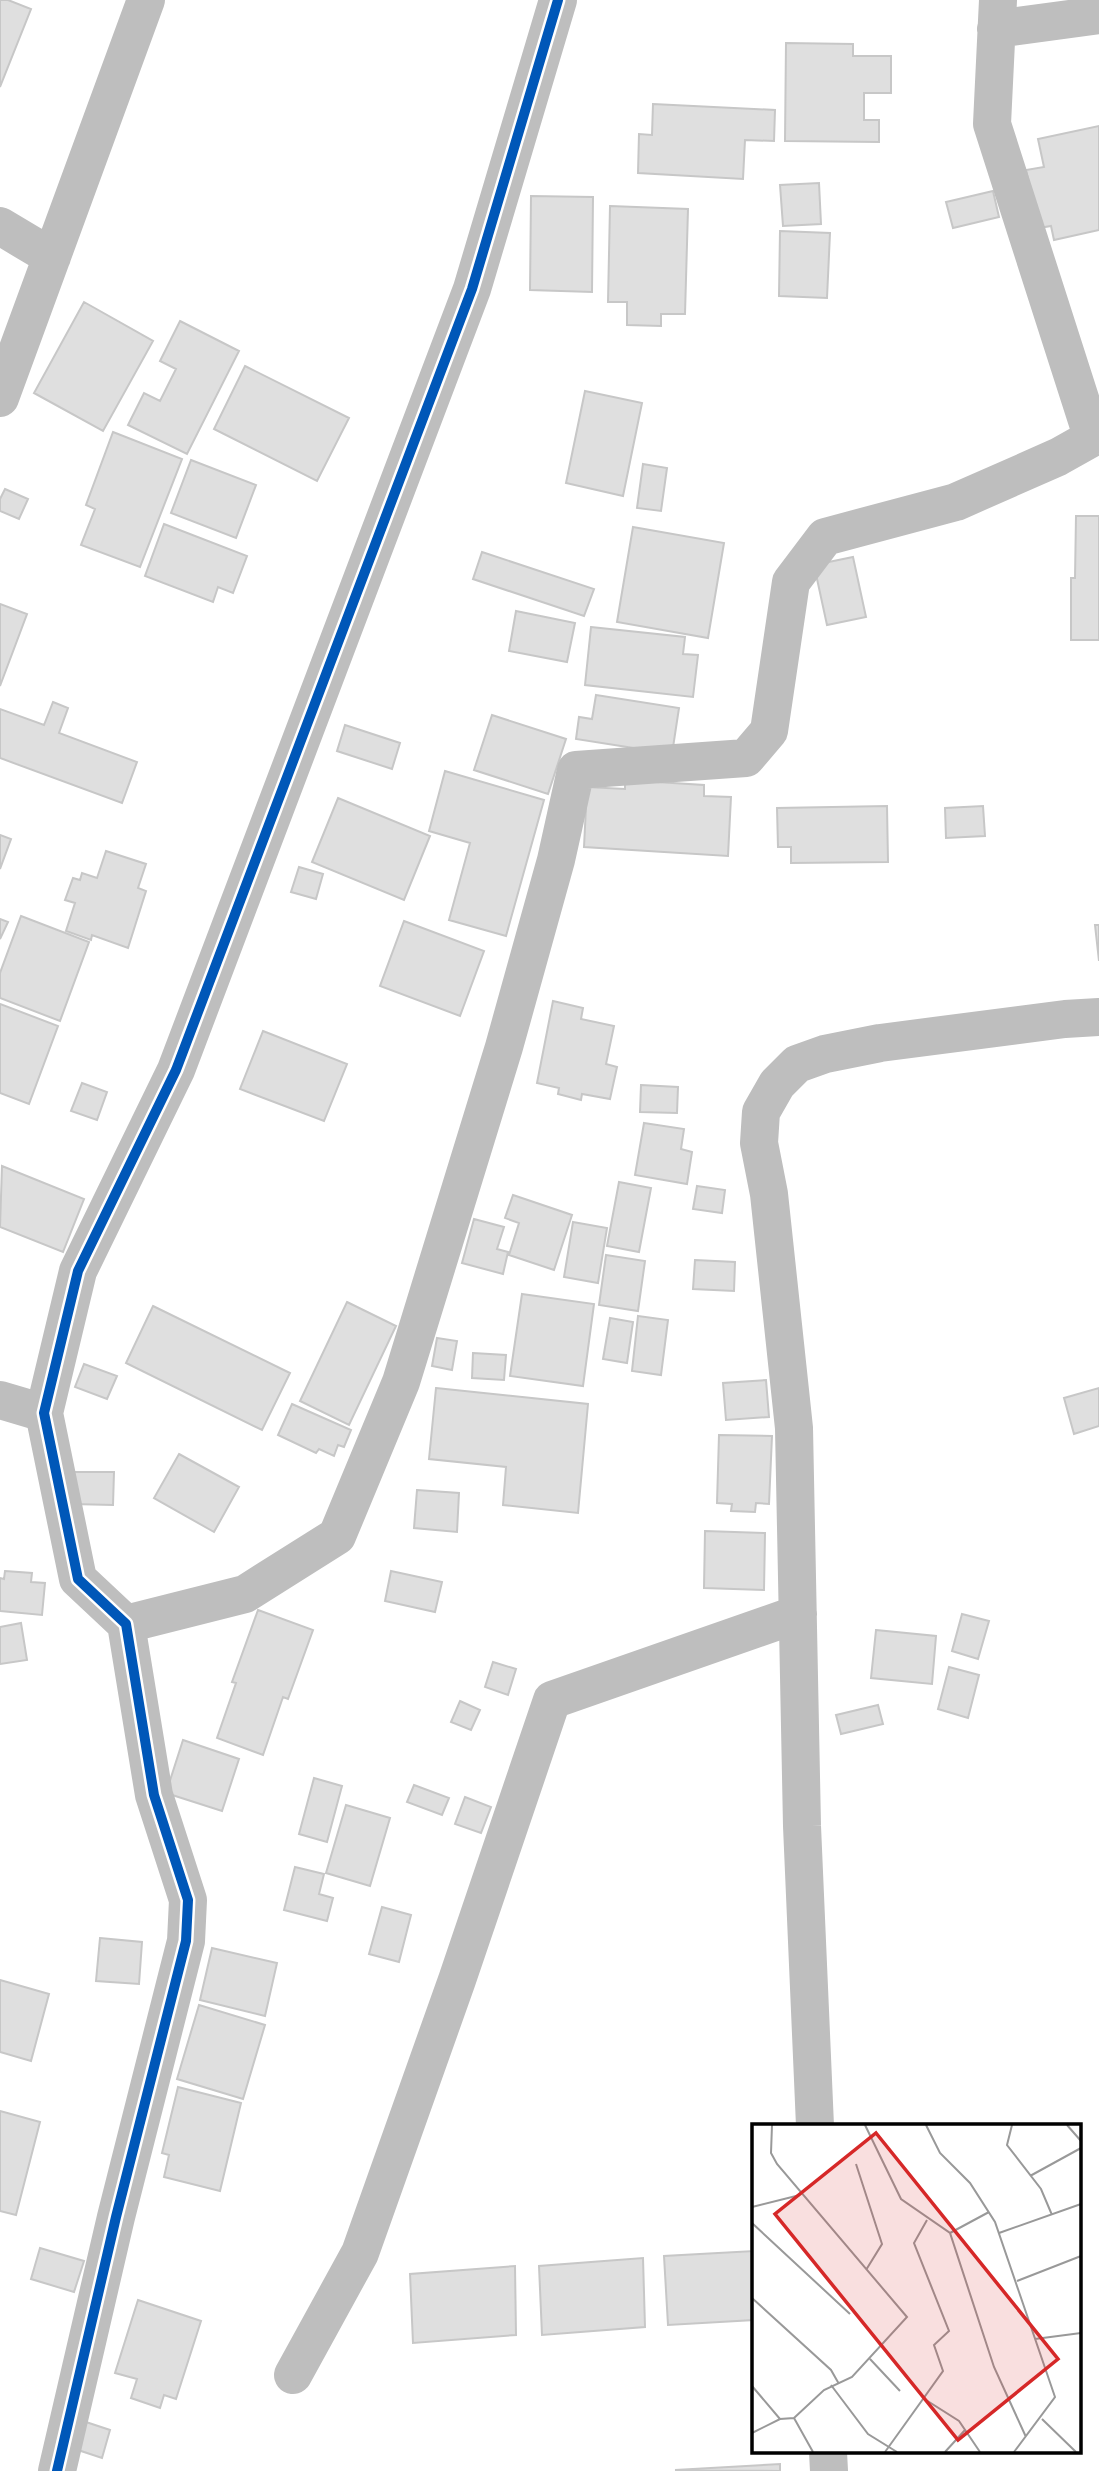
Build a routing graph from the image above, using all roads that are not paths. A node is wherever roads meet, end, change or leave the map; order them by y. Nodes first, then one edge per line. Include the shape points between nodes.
1 (146, 0) edge
2 (558, 0) edge
3 (997, 14) edge
4 (1099, 15) edge
5 (0, 226) edge
6 (52, 257) junction
7 (0, 398) edge
8 (1095, 435) edge
9 (1099, 1017) edge
10 (0, 1400) edge
11 (44, 1413) junction
12 (798, 1614) junction
13 (126, 1624) junction
14 (815, 2124) edge
15 (293, 2375) dead end
16 (57, 2471) edge

1 - 6 street
2 - 11 street via 472,289 176,1070 78,1271
3 - 4 street
3 - 8 street via 992,124
5 - 6 street
6 - 7 street
8 - 13 street via 1058,457 956,502 825,537 791,582 769,732 746,758 576,770 504,1047 401,1382 337,1536 244,1594
9 - 12 street via 880,1043 825,1054 797,1064 777,1084 761,1112 759,1143 769,1194 794,1428
10 - 11 street
11 - 13 street via 78,1579
12 - 14 street
12 - 15 street via 552,1700 360,2253
13 - 16 street via 154,1795 188,1900 186,1941

